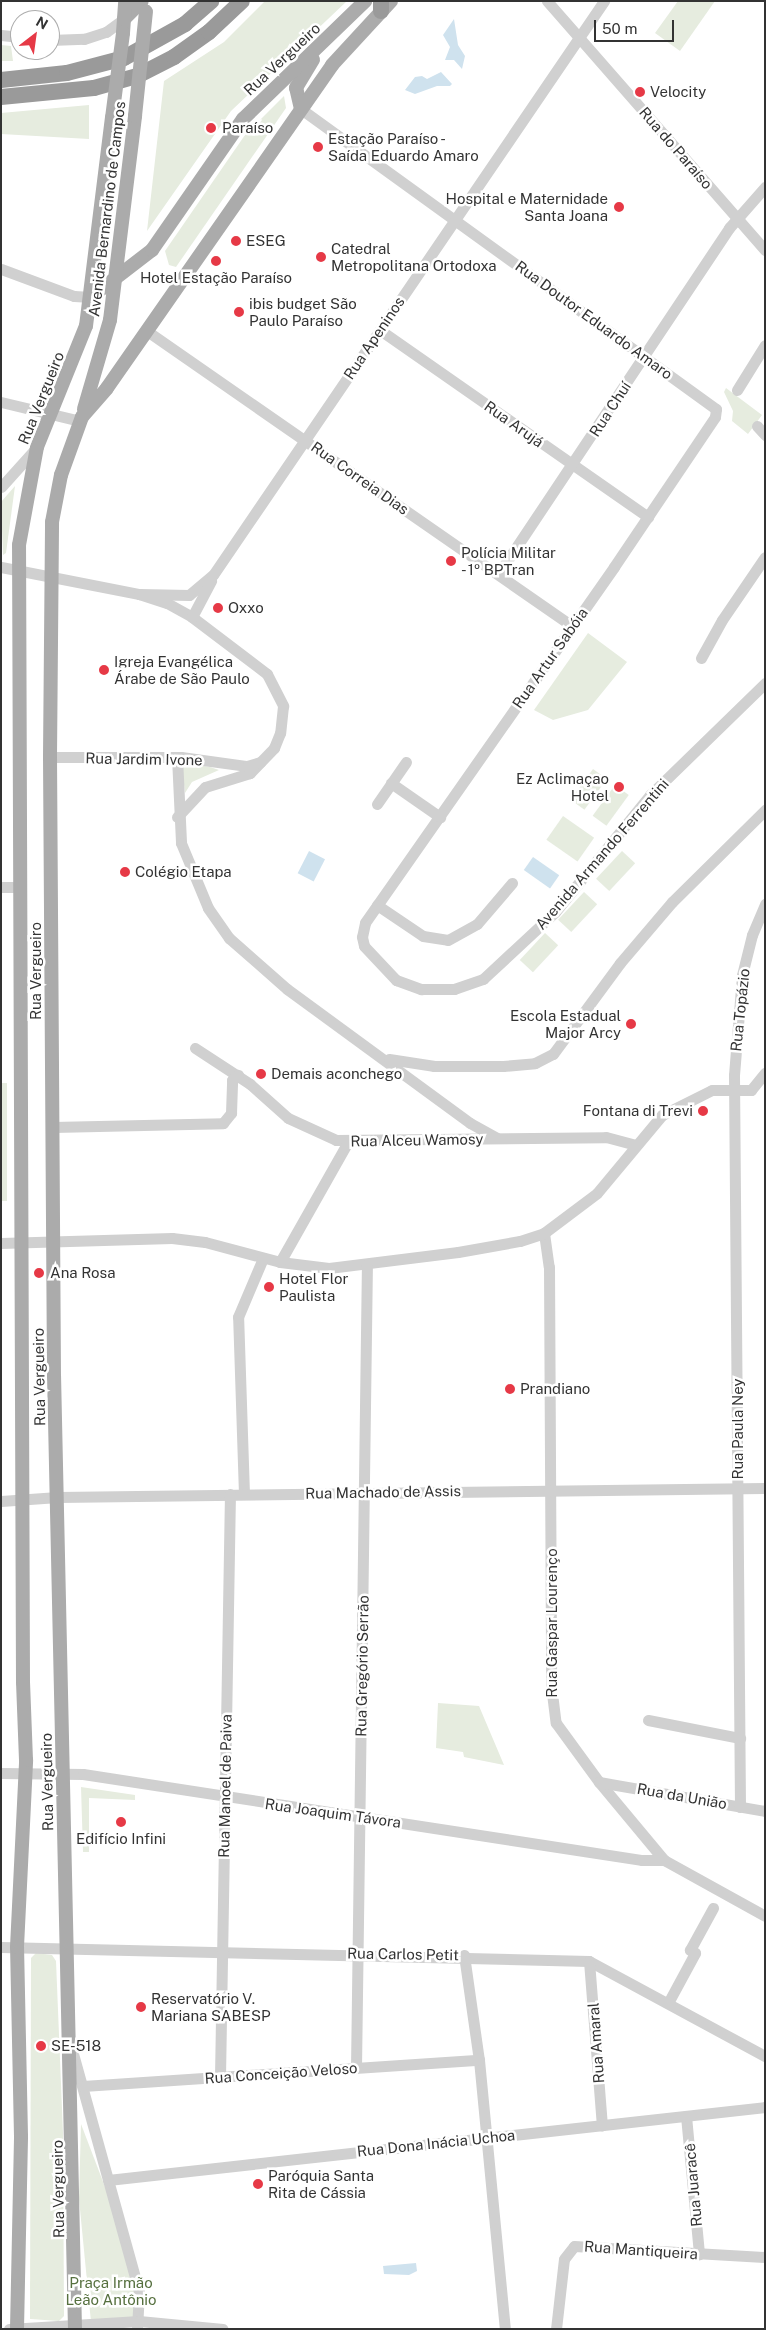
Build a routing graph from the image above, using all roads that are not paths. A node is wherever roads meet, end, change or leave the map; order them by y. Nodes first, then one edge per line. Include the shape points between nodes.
1 (125, 1) edge
2 (211, 1) edge
3 (242, 1) edge
4 (365, 1) edge
5 (547, 1) edge
6 (604, 1) edge
7 (146, 5) edge
8 (384, 5) edge
9 (123, 26) junction
10 (579, 37) junction
11 (60, 40) edge
12 (323, 44) junction
13 (1, 80) edge
14 (1, 97) edge
15 (301, 109) junction
16 (765, 187) edge
17 (738, 219) junction
18 (454, 221) junction
19 (765, 250) edge
20 (1, 269) edge
21 (117, 278) junction
22 (91, 297) junction
23 (380, 330) junction
24 (147, 331) junction
25 (765, 345) edge
26 (644, 356) junction
27 (737, 390) dead end
28 (1, 402) edge
29 (716, 408) joint
30 (52, 415) junction
31 (81, 419) junction
32 (305, 440) junction
33 (37, 447) junction
34 (573, 465) junction
35 (1, 487) edge
36 (648, 517) junction
37 (765, 557) edge
38 (1, 567) edge
39 (18, 571) junction
40 (499, 573) junction
41 (213, 575) junction
42 (50, 578) junction
43 (139, 594) junction
44 (192, 617) junction
45 (572, 626) junction
46 (701, 658) dead end
47 (765, 683) edge
48 (50, 757) junction
49 (177, 757) junction
50 (265, 760) junction
51 (406, 762) dead end
52 (392, 783) junction
53 (377, 804) dead end
54 (765, 810) edge
55 (178, 817) junction
56 (440, 817) junction
57 (512, 883) dead end
58 (1, 887) edge
59 (20, 887) junction
60 (765, 904) edge
61 (377, 905) junction
62 (195, 1048) dead end
63 (384, 1058) junction
64 (765, 1073) edge
65 (238, 1075) junction
66 (734, 1090) junction
67 (53, 1127) junction
68 (497, 1138) junction
69 (348, 1142) junction
70 (636, 1145) junction
71 (544, 1233) junction
72 (53, 1241) junction
73 (21, 1242) junction
74 (1, 1243) edge
75 (263, 1258) junction
76 (280, 1262) junction
77 (367, 1265) junction
78 (738, 1488) junction
79 (765, 1488) edge
80 (552, 1490) junction
81 (364, 1492) junction
82 (230, 1494) junction
83 (244, 1494) junction
84 (58, 1497) junction
85 (23, 1500) junction
86 (1, 1501) edge
87 (648, 1720) dead end
88 (740, 1738) junction
89 (1, 1773) edge
90 (26, 1773) junction
91 (62, 1774) junction
92 (599, 1782) junction
93 (224, 1797) junction
94 (740, 1806) junction
95 (765, 1811) edge
96 (360, 1816) junction
97 (664, 1860) junction
98 (713, 1908) dead end
99 (765, 1916) edge
100 (1, 1947) edge
101 (17, 1947) junction
102 (67, 1948) junction
103 (222, 1950) junction
104 (358, 1953) junction
105 (464, 1955) junction
106 (589, 1961) junction
107 (668, 2003) junction
108 (72, 2048) junction
109 (765, 2056) edge
110 (479, 2060) junction
111 (356, 2068) junction
112 (220, 2077) junction
113 (83, 2086) junction
114 (765, 2107) edge
115 (686, 2116) junction
116 (602, 2125) junction
117 (484, 2137) junction
118 (108, 2180) junction
119 (699, 2254) junction
120 (765, 2257) edge
121 (138, 2325) edge
122 (14, 2328) edge
123 (76, 2328) edge
124 (223, 2329) edge
125 (505, 2329) edge
126 (556, 2329) edge

1 - 9 main road, Avenida Bernardino de Campos
2 - 13 highway via 186,24 124,58 67,73
3 - 14 highway via 209,32 174,57 137,76 94,88
4 - 12 main road, Rua Vergueiro
5 - 10 street, Rua do Paraíso
6 - 10 street, Rua Apeninos
7 - 9 main road
7 - 21 main road, Avenida Bernardino de Campos, bridge
8 - 15 main road, Rua Vergueiro via 336,59
9 - 11 street via 84,39
9 - 22 main road, Avenida Bernardino de Campos, bridge
10 - 17 street, Rua do Paraíso
10 - 18 street, Rua Apeninos
12 - 15 main road via 296,88
12 - 21 main road, Rua Vergueiro via 243,119 152,250
15 - 18 street, Rua Doutor Eduardo Amaro
15 - 24 main road, Rua Vergueiro
16 - 17 street, Rua Chuí
17 - 19 street, Rua do Paraíso
17 - 26 street, Rua Chuí
18 - 23 street, Rua Apeninos
18 - 26 street, Rua Doutor Eduardo Amaro
20 - 22 street via 74,296
21 - 22 main road, Rua Vergueiro
21 - 31 main road, Avenida Bernardino de Campos via 105,346
22 - 30 main road, Rua Vergueiro via 79,348
23 - 32 street, Rua Apeninos
23 - 34 street, Rua Arujá
24 - 31 main road, Rua Vergueiro
24 - 32 street, Rua Correia Dias
25 - 27 street
26 - 29 street, Rua Doutor Eduardo Amaro
26 - 34 street, Rua Chuí
28 - 30 street
29 - 36 street, Rua Artur Sabóia via 715,417
30 - 31 street
30 - 33 main road, Rua Vergueiro
31 - 42 main road, Rua Vergueiro via 57,494
32 - 40 street, Rua Correia Dias
32 - 41 street, Rua Apeninos
33 - 35 street
33 - 39 main road, Rua Vergueiro via 21,525
34 - 36 street, Rua Arujá
34 - 40 street, Rua Chuí
36 - 45 street, Rua Artur Sabóia
37 - 46 street via 722,620
38 - 39 street
39 - 42 street
39 - 59 main road, Rua Vergueiro
40 - 45 street, Rua Correia Dias
41 - 43 street, Rua Apeninos via 189,595
41 - 44 street, Rua Apeninos
42 - 43 street
42 - 48 main road, Rua Vergueiro
43 - 44 street via 167,603
44 - 50 street via 267,674 280,696 283,717 280,733
45 - 56 street, Rua Artur Sabóia
47 - 61 street, Avenida Armando Ferrentini via 650,795 555,912 483,979 465,987 443,990 421,989 396,980 374,958 362,937 365,923
48 - 49 street, Rua Jardim Ivone
48 - 67 main road, Rua Vergueiro
49 - 50 street, Rua Jardim Ivone via 247,766
49 - 55 street
50 - 55 street via 250,773 205,786
51 - 52 street
52 - 53 street
52 - 56 street
54 - 63 street via 660,916 620,963 553,1054 535,1063 503,1066 434,1066
55 - 63 street via 181,844 191,873 208,908 229,938 286,989
56 - 61 street, Rua Artur Sabóia
57 - 61 street via 477,924 448,940 424,936
58 - 59 street
59 - 73 main road, Rua Vergueiro
60 - 66 street, Rua Topázio via 752,935 742,975
62 - 65 street, Rua Alceu Wamosy
63 - 68 street via 470,1123
64 - 66 street via 751,1090
65 - 67 street via 232,1080 231,1114 223,1123
65 - 69 street, Rua Alceu Wamosy via 288,1118 325,1137
66 - 70 street via 712,1090 684,1102 649,1127
66 - 78 street, Rua Paula Ney
67 - 72 main road, Rua Vergueiro
68 - 69 street, Rua Alceu Wamosy
68 - 70 street, Rua Alceu Wamosy via 616,1138
69 - 76 street
70 - 71 street via 609,1182
71 - 77 street via 486,1248
71 - 80 street, Rua Gaspar Lourenço via 549,1267
72 - 73 street
72 - 75 street via 172,1238 205,1242
72 - 84 main road, Rua Vergueiro
73 - 74 street
73 - 85 main road, Rua Vergueiro
75 - 76 street
75 - 83 street via 238,1317
76 - 77 street via 329,1268
77 - 81 street, Rua Gregório Serrão
78 - 79 street, Rua Machado de Assis
78 - 80 street, Rua Machado de Assis
78 - 88 street, Rua Paula Ney
80 - 81 street, Rua Machado de Assis
80 - 92 street, Rua Gaspar Lourenço via 553,1710 563,1736
81 - 83 street, Rua Machado de Assis
81 - 96 street, Rua Gregório Serrão
82 - 83 street, Rua Machado de Assis
82 - 84 street, Rua Machado de Assis
82 - 93 street, Rua Manoel de Paiva
84 - 85 street, Rua Machado de Assis
84 - 91 main road, Rua Vergueiro
85 - 86 street, Rua Machado de Assis
85 - 90 main road, Rua Vergueiro
87 - 88 street
88 - 94 street, Rua Paula Ney
89 - 90 street, Rua Joaquim Távora
90 - 91 street, Rua Joaquim Távora
90 - 101 main road, Rua Vergueiro
91 - 93 street, Rua Joaquim Távora via 92,1775
91 - 102 main road, Rua Vergueiro
92 - 94 street, Rua da União
92 - 97 street, Rua Gaspar Lourenço
93 - 96 street, Rua Joaquim Távora
93 - 103 street, Rua Manoel de Paiva
94 - 95 street, Rua da União
96 - 97 street, Rua Joaquim Távora via 649,1861
96 - 104 street, Rua Gregório Serrão
97 - 99 street, Rua Gaspar Lourenço
98 - 107 street via 690,1950 695,1953
100 - 101 street, Rua Carlos Petit
101 - 102 street, Rua Carlos Petit
101 - 122 main road, Rua Vergueiro via 21,2136
102 - 103 street, Rua Carlos Petit
102 - 108 main road, Rua Vergueiro
103 - 104 street, Rua Carlos Petit
103 - 112 street, Rua Manoel de Paiva
104 - 105 street, Rua Carlos Petit
104 - 111 street, Rua Gregório Serrão
105 - 106 street, Rua Carlos Petit
105 - 110 street
106 - 107 street, Rua Carlos Petit
106 - 116 street, Rua Amaral
107 - 109 street, Rua Carlos Petit
108 - 113 street, Rua Vergueiro
108 - 123 main road, Rua Vergueiro
110 - 111 street, Rua Conceição Veloso
110 - 117 street
111 - 112 street, Rua Conceição Veloso
112 - 113 street, Rua Conceição Veloso
113 - 118 street, Rua Vergueiro
114 - 115 street, Rua Dona Inácia Uchoa
115 - 116 street, Rua Dona Inácia Uchoa
115 - 119 street, Rua Juaracê
116 - 117 street, Rua Dona Inácia Uchoa
117 - 118 street, Rua Dona Inácia Uchoa
117 - 125 street
118 - 121 street, Rua Vergueiro via 139,2290
119 - 120 street, Rua Mantiqueira
119 - 126 street, Rua Mantiqueira via 574,2246 564,2260
121 - 123 street
121 - 124 street
122 - 123 street

